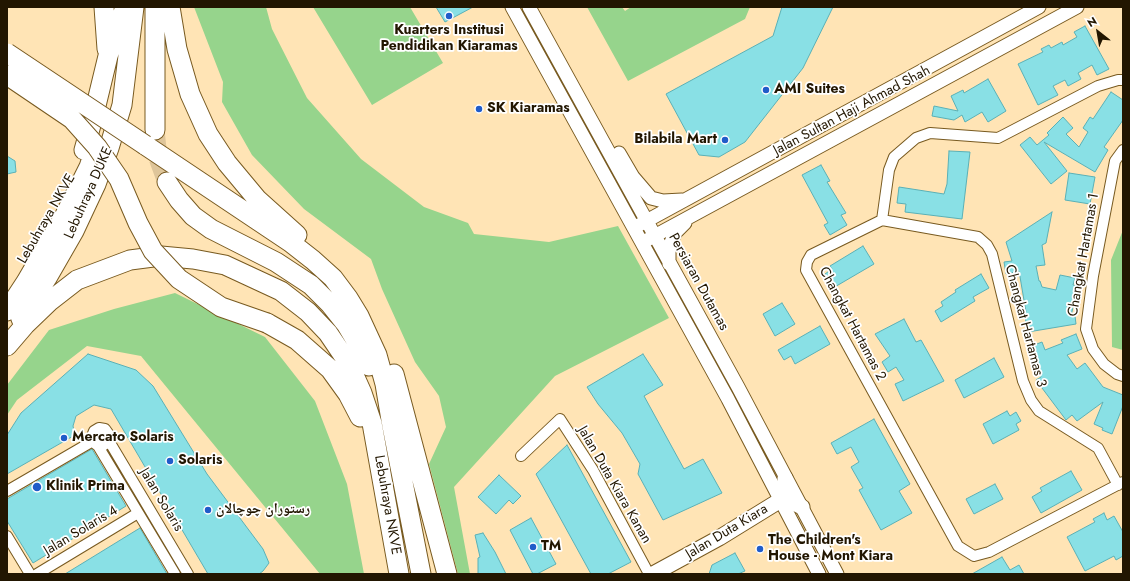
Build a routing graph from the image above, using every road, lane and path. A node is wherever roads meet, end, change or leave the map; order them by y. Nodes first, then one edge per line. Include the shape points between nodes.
1 (104, 7) edge
2 (155, 7) edge
3 (170, 7) edge
4 (512, 7) edge
5 (529, 7) edge
6 (1039, 7) edge
7 (1077, 7) edge
8 (128, 8) edge
9 (7, 53) edge
10 (108, 56) junction
11 (7, 75) edge
12 (1123, 80) edge
13 (584, 108) junction
14 (150, 138) junction
15 (1123, 150) edge
16 (167, 182) tunnel mouth
17 (684, 200) junction
18 (692, 216) junction
19 (882, 220) junction
20 (646, 221) junction
21 (634, 228) junction
22 (654, 236) junction
23 (642, 243) junction
24 (313, 260) junction
25 (669, 264) junction
26 (7, 287) edge
27 (7, 311) edge
28 (367, 333) junction
29 (7, 341) edge
30 (7, 346) edge
31 (1123, 376) edge
32 (392, 426) junction
33 (374, 436) junction
34 (109, 441) junction
35 (96, 443) junction
36 (522, 456) dead end
37 (785, 478) junction
38 (1120, 484) edge
39 (7, 491) edge
40 (779, 501) junction
41 (802, 507) junction
42 (138, 513) junction
43 (7, 536) edge
44 (670, 570) edge
45 (650, 573) edge
46 (30, 574) edge
47 (37, 574) edge
48 (175, 574) edge
49 (188, 574) edge
50 (399, 574) edge
51 (421, 574) edge
52 (447, 574) edge
53 (818, 574) edge
54 (837, 574) edge

1 - 10 highway
2 - 14 highway
3 - 24 highway via 177,49 190,94 208,134 227,163 257,199 296,234
4 - 21 street
5 - 13 street, Persiaran Dutamas
6 - 17 street, Jalan Sultan Haji Ahmad Shah
7 - 18 street, Jalan Sultan Haji Ahmad Shah
8 - 10 highway
8 - 27 highway, Lebuhraya DUKE via 116,76 103,127 88,167 61,222
8 - 29 highway, Lebuhraya DUKE via 122,105 104,163 74,231
9 - 14 highway, bridge
10 - 26 highway, Lebuhraya NKVE via 82,156 56,209
11 - 33 highway, bridge via 72,119 97,147 118,179 153,251 179,279 221,307 267,323 296,340 330,369
12 - 19 street via 1098,86 998,138 930,133 916,138 894,157 889,170
13 - 17 street via 611,140 633,177 651,198 663,201
13 - 20 street, Persiaran Dutamas
14 - 24 highway
15 - 31 street, Changkat Hartamas 1 via 1115,161 1092,276 1086,329 1093,349 1104,364 1116,374
16 - 32 highway via 178,200 193,216 211,229 294,273 330,304 346,324 365,356
17 - 20 street, Jalan Sultan Haji Ahmad Shah
18 - 22 street, Jalan Sultan Haji Ahmad Shah
18 - 25 street via 675,233 669,247
19 - 38 street, Changkat Hartamas 3 via 978,237 987,245 992,254 1022,381 1031,400 1039,411 1098,448
19 - 38 street, Changkat Hartamas 2 via 811,255 806,270 958,546 974,556 989,552
20 - 21 street, Jalan Sultan Haji Ahmad Shah
20 - 22 street, Persiaran Dutamas
21 - 23 street
22 - 23 street, Jalan Sultan Haji Ahmad Shah
22 - 25 street, Persiaran Dutamas
23 - 40 street via 728,399
24 - 28 highway via 333,278 348,298
25 - 37 street, Persiaran Dutamas via 738,387
28 - 32 highway via 386,384
28 - 52 highway via 384,350 398,385 415,459
30 - 33 highway, Lebuhraya NKVE via 50,301 77,280 102,270 130,260 161,256 225,265 282,291 308,312 328,333 348,364 362,393
32 - 51 highway
33 - 50 highway, Lebuhraya NKVE
34 - 35 street via 104,445
34 - 35 street via 109,433 102,428 94,431 92,436
34 - 49 street, Jalan Solaris
35 - 39 street
35 - 42 street, Jalan Solaris
36 - 45 street, Jalan Duta Kiara Kanan via 560,419 593,470
37 - 40 main road via 785,487
37 - 41 street, Persiaran Dutamas
40 - 41 main road via 788,500
40 - 44 main road, Jalan Duta Kiara
40 - 53 street
41 - 54 street, Persiaran Dutamas
42 - 47 street, Jalan Solaris 4
42 - 48 street, Jalan Solaris
43 - 46 street
44 - 45 main road, Jalan Duta Kiara

